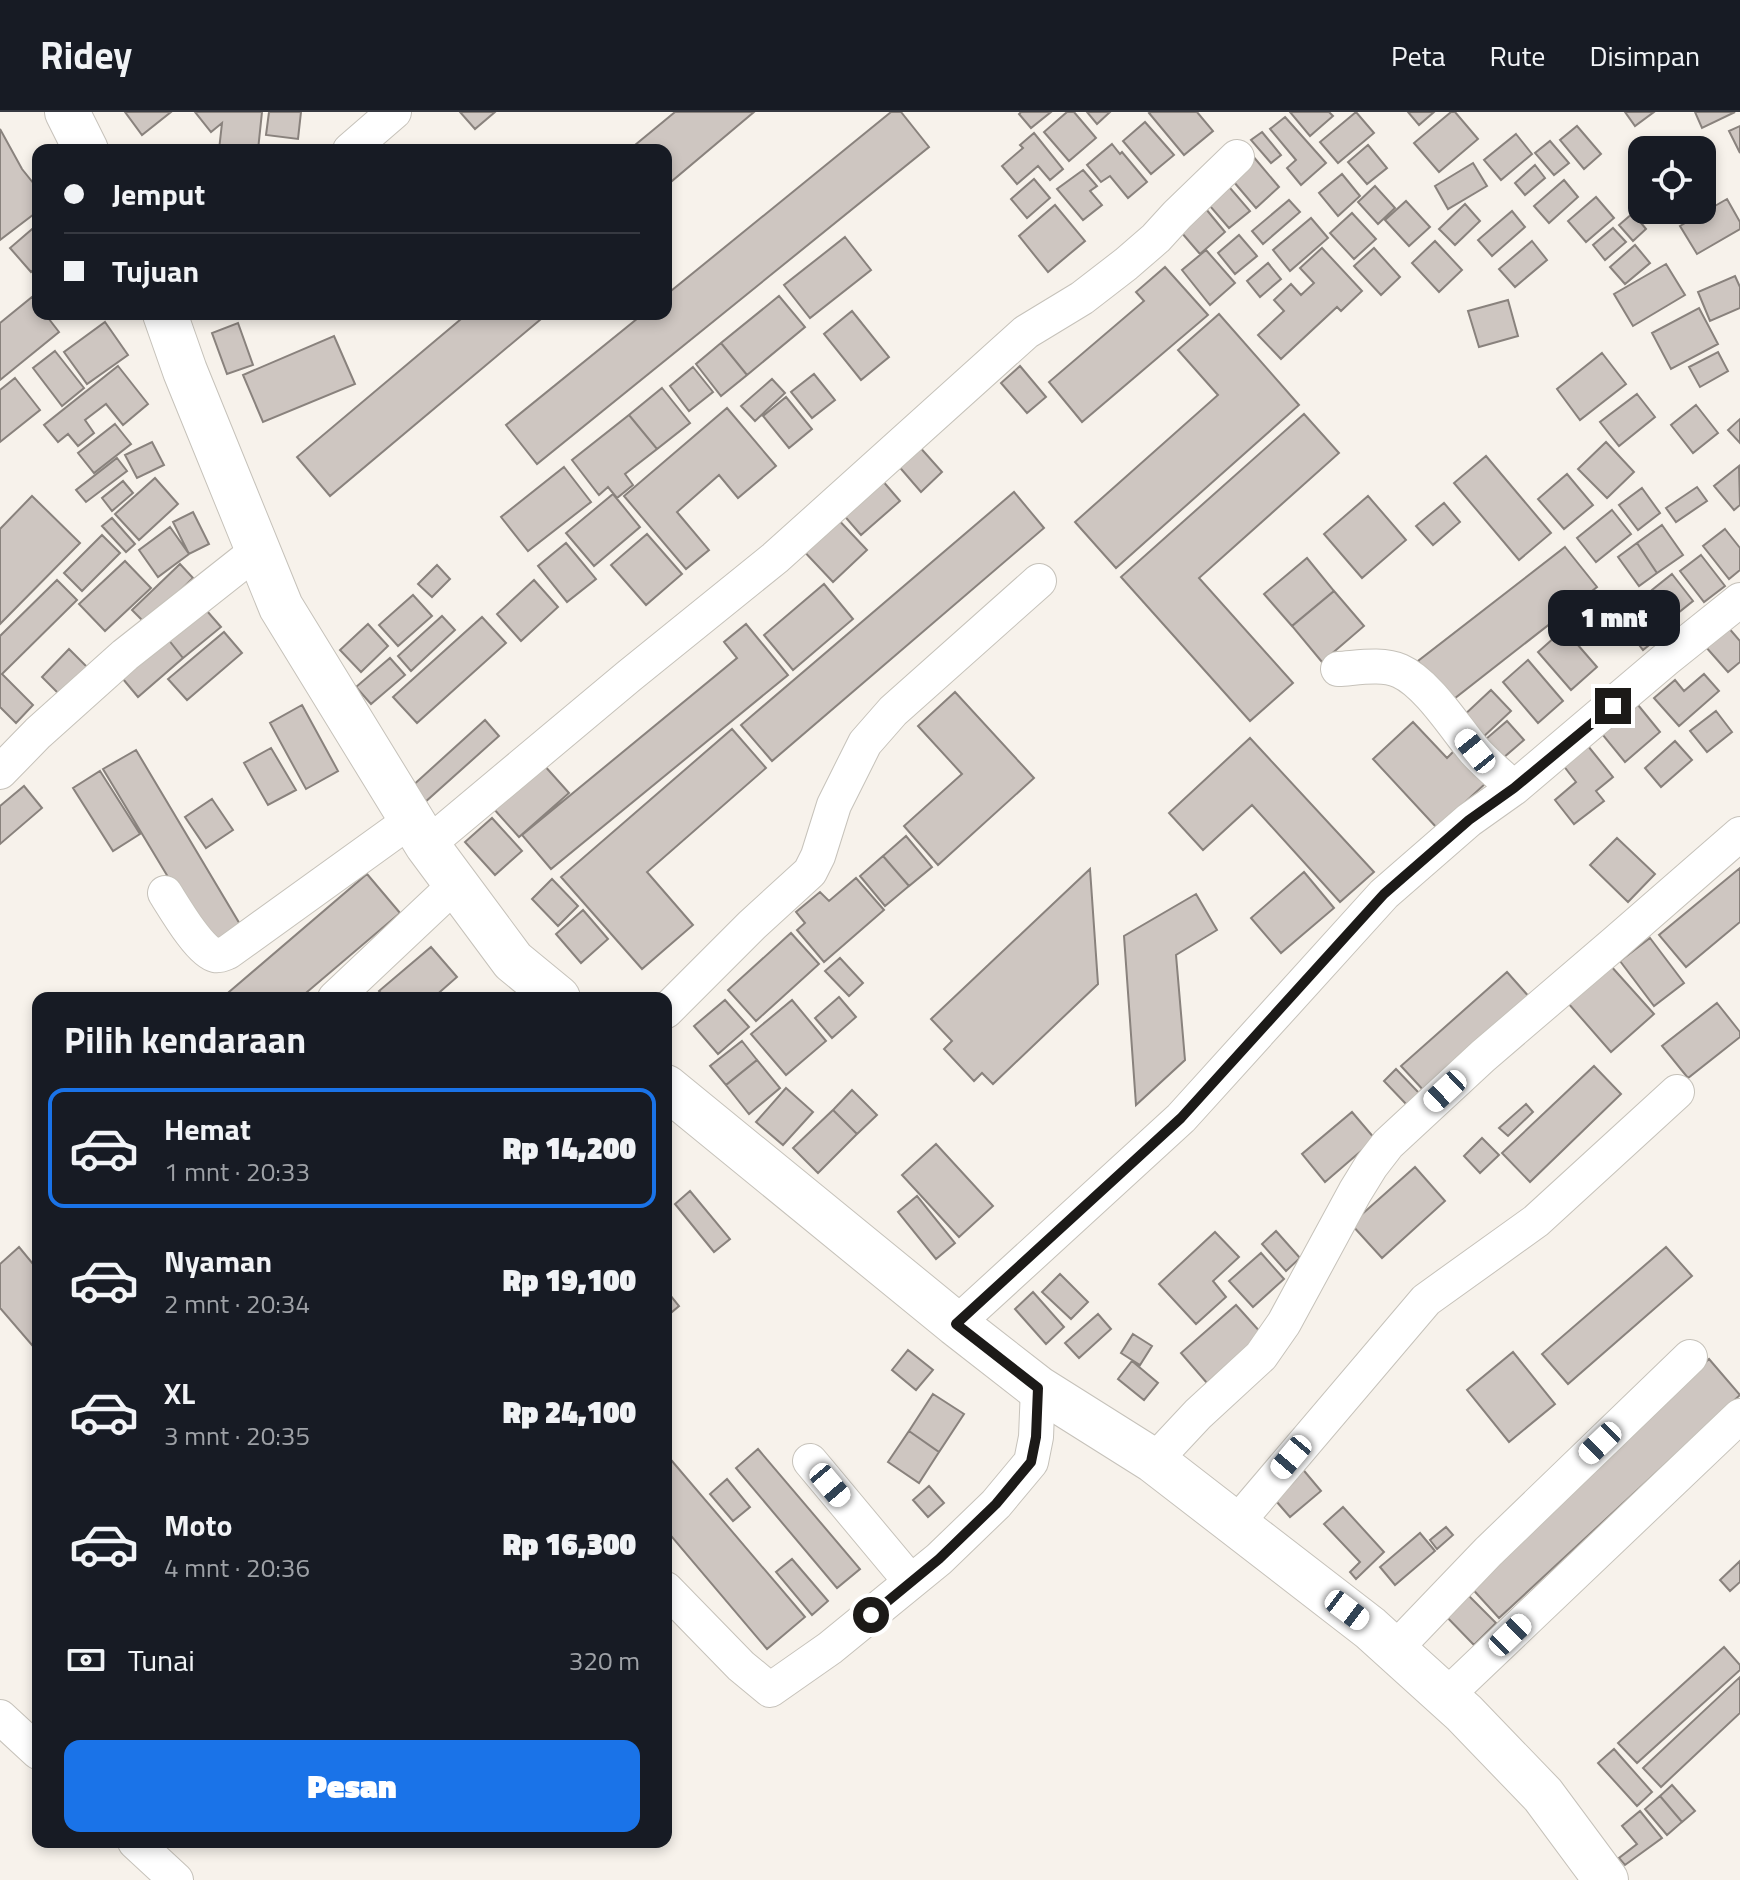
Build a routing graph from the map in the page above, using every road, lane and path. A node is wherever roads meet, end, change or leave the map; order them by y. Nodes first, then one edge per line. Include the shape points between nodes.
1 (67, 112) edge
2 (394, 112) edge
3 (83, 144) edge
4 (357, 144) edge
5 (1237, 157) dead end
6 (167, 320) edge
7 (258, 550) junction
8 (1039, 581) dead end
9 (1740, 600) edge
10 (1338, 669) dead end
11 (0, 772) edge
12 (1514, 788) junction
13 (419, 833) junction
14 (1740, 834) edge
15 (456, 884) junction
16 (165, 893) dead end
17 (341, 992) edge
18 (551, 992) edge
19 (672, 1005) edge
20 (672, 1092) edge
21 (1677, 1092) dead end
22 (956, 1324) junction
23 (1690, 1357) dead end
24 (1038, 1388) junction
25 (1740, 1416) edge
26 (810, 1461) dead end
27 (1154, 1461) junction
28 (1235, 1525) junction
29 (911, 1582) junction
30 (672, 1595) edge
31 (1395, 1649) junction
32 (1446, 1696) junction
33 (0, 1717) edge
34 (32, 1746) edge
35 (141, 1848) edge
36 (176, 1880) edge
37 (1606, 1880) edge

1 - 3 highway
2 - 4 street
5 - 13 street via 1156,238 1082,298 1026,332 775,558 629,676
6 - 7 highway
7 - 11 street via 125,655
7 - 13 highway via 281,607
8 - 19 street via 874,732 834,805 810,872
9 - 12 street
10 - 12 street via 1384,667 1412,678
12 - 22 street via 1384,894 1181,1118
13 - 15 highway
13 - 16 street via 221,955 203,949
14 - 27 street via 1388,1144 1355,1192 1271,1343
15 - 17 street
15 - 18 highway via 513,961
20 - 22 highway
21 - 28 street via 1536,1221 1426,1300
22 - 24 highway
23 - 31 street
24 - 27 highway
24 - 29 street via 1031,1462 996,1504
25 - 32 street
26 - 29 street
27 - 28 highway
28 - 31 highway
29 - 30 street via 770,1690
31 - 32 highway
32 - 37 highway via 1543,1795
33 - 34 street
35 - 36 street

